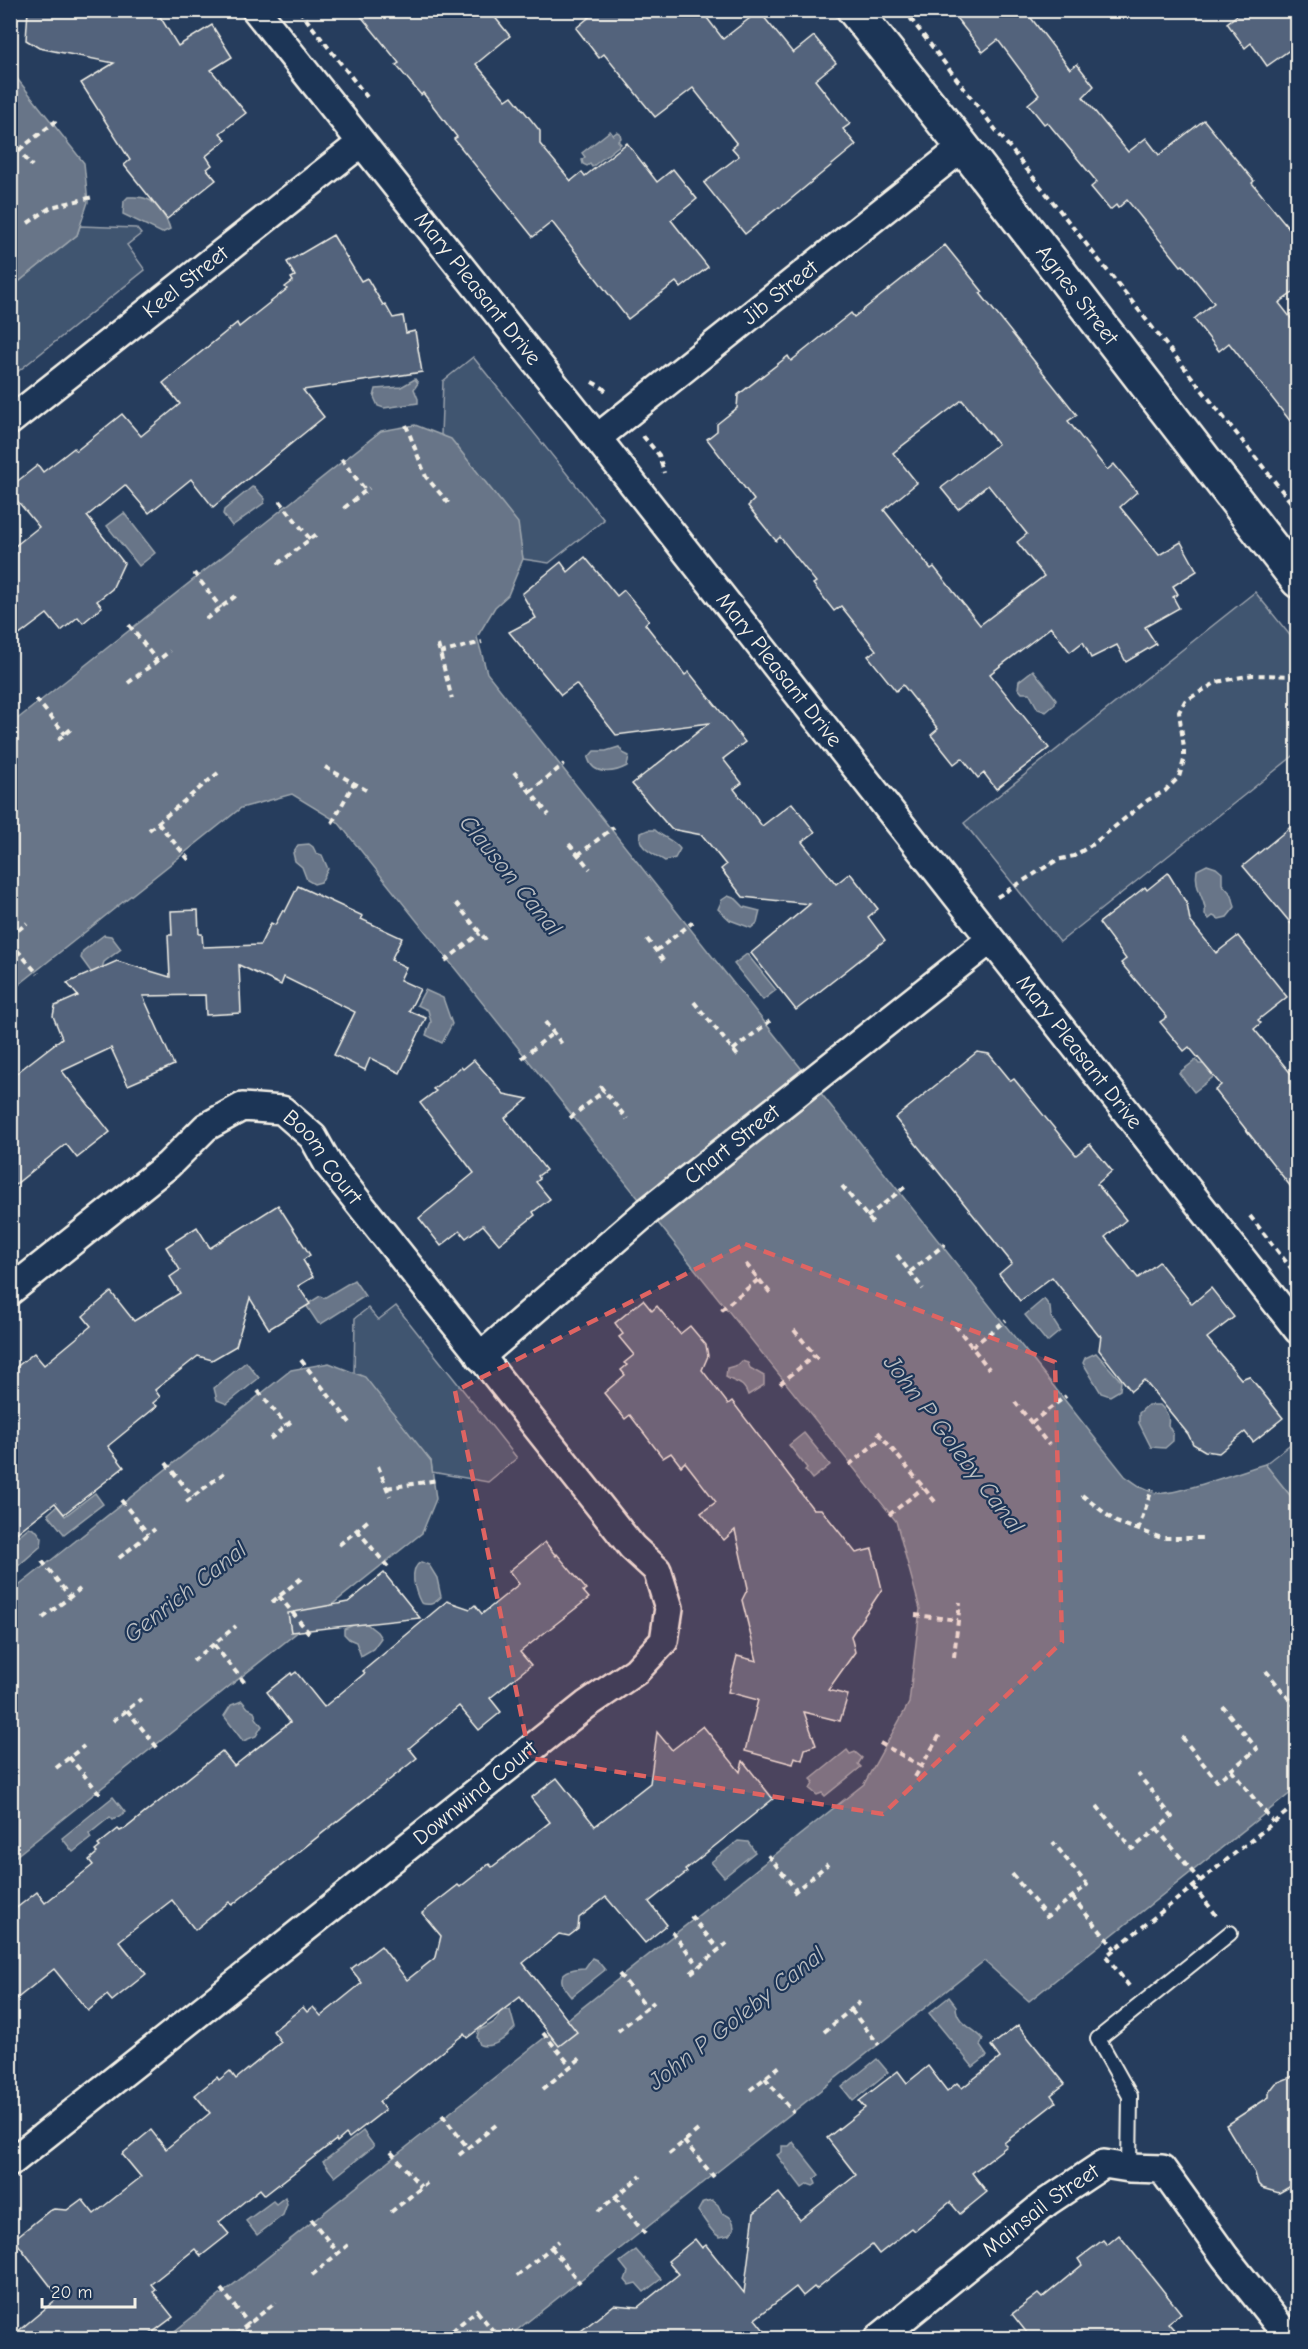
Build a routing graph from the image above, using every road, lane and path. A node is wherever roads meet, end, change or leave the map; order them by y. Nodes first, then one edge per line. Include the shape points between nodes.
1 (256, 10) edge
2 (854, 10) edge
3 (904, 10) edge
4 (56, 122) dead end
5 (10, 140) edge
6 (361, 143) junction
7 (963, 147) junction
8 (19, 150) junction
9 (32, 166) dead end
10 (93, 197) dead end
11 (28, 223) dead end
12 (10, 421) edge
13 (406, 425) dead end
14 (597, 438) junction
15 (342, 459) dead end
16 (280, 501) dead end
17 (451, 506) dead end
18 (344, 508) dead end
19 (1298, 511) edge
20 (318, 533) dead end
21 (310, 539) junction
22 (278, 564) dead end
23 (194, 573) dead end
24 (1298, 581) edge
25 (237, 595) dead end
26 (221, 608) junction
27 (206, 620) dead end
28 (129, 626) dead end
29 (482, 642) dead end
30 (438, 645) dead end
31 (170, 651) dead end
32 (440, 653) junction
33 (157, 661) dead end
34 (1298, 676) edge
35 (128, 683) dead end
36 (36, 699) dead end
37 (452, 699) dead end
38 (71, 729) dead end
39 (65, 734) junction
40 (58, 740) dead end
41 (564, 764) dead end
42 (325, 767) dead end
43 (514, 772) dead end
44 (219, 773) dead end
45 (354, 783) junction
46 (366, 790) dead end
47 (530, 792) junction
48 (549, 815) dead end
49 (158, 823) junction
50 (332, 823) dead end
51 (614, 827) dead end
52 (149, 830) dead end
53 (569, 844) dead end
54 (578, 855) junction
55 (189, 860) dead end
56 (590, 869) dead end
57 (997, 897) dead end
58 (456, 903) dead end
59 (693, 922) dead end
60 (27, 923) dead end
61 (480, 933) junction
62 (10, 937) edge
63 (647, 939) dead end
64 (486, 940) dead end
65 (990, 940) junction
66 (10, 942) edge
67 (656, 951) junction
68 (445, 961) dead end
69 (666, 964) dead end
70 (38, 974) dead end
71 (694, 1002) dead end
72 (770, 1021) dead end
73 (545, 1022) dead end
74 (553, 1033) junction
75 (562, 1044) dead end
76 (733, 1050) junction
77 (738, 1056) dead end
78 (522, 1058) dead end
79 (600, 1086) dead end
80 (604, 1091) junction
81 (570, 1118) dead end
82 (627, 1119) dead end
83 (842, 1186) dead end
84 (905, 1187) dead end
85 (867, 1217) junction
86 (874, 1226) dead end
87 (945, 1244) dead end
88 (897, 1255) dead end
89 (746, 1264) dead end
90 (910, 1272) junction
91 (759, 1279) junction
92 (923, 1289) dead end
93 (10, 1291) edge
94 (772, 1296) dead end
95 (721, 1310) dead end
96 (1006, 1320) dead end
97 (955, 1326) dead end
98 (1298, 1329) edge
99 (794, 1330) dead end
100 (972, 1347) junction
101 (480, 1357) junction
102 (301, 1360) dead end
103 (989, 1369) dead end
104 (780, 1384) dead end
105 (258, 1391) dead end
106 (1066, 1396) dead end
107 (1015, 1402) dead end
108 (293, 1420) dead end
109 (1031, 1423) junction
110 (351, 1424) dead end
111 (286, 1425) junction
112 (878, 1432) dead end
113 (882, 1438) junction
114 (270, 1439) dead end
115 (1049, 1445) dead end
116 (166, 1463) dead end
117 (849, 1465) dead end
118 (378, 1467) dead end
119 (224, 1473) dead end
120 (438, 1480) dead end
121 (387, 1488) junction
122 (923, 1488) junction
123 (1152, 1489) dead end
124 (1082, 1495) dead end
125 (390, 1496) dead end
126 (193, 1497) junction
127 (121, 1500) dead end
128 (186, 1502) dead end
129 (937, 1504) dead end
130 (889, 1515) dead end
131 (371, 1518) dead end
132 (155, 1529) dead end
133 (357, 1530) junction
134 (1138, 1530) junction
135 (148, 1534) junction
136 (1206, 1538) dead end
137 (339, 1545) dead end
138 (119, 1558) dead end
139 (42, 1561) dead end
140 (388, 1567) dead end
141 (304, 1576) dead end
142 (80, 1589) dead end
143 (279, 1596) junction
144 (70, 1597) junction
145 (272, 1602) dead end
146 (960, 1602) dead end
147 (915, 1615) dead end
148 (43, 1618) dead end
149 (958, 1620) junction
150 (236, 1626) dead end
151 (309, 1633) dead end
152 (214, 1645) junction
153 (954, 1657) dead end
154 (193, 1661) dead end
155 (1266, 1671) dead end
156 (245, 1683) dead end
157 (141, 1699) dead end
158 (1223, 1707) dead end
159 (127, 1710) junction
160 (1298, 1710) edge
161 (113, 1721) dead end
162 (940, 1733) dead end
163 (1182, 1737) dead end
164 (880, 1743) dead end
165 (84, 1746) dead end
166 (160, 1751) dead end
167 (69, 1757) junction
168 (921, 1766) junction
169 (56, 1768) dead end
170 (1231, 1770) junction
171 (1138, 1774) dead end
172 (915, 1777) dead end
173 (100, 1794) dead end
174 (1298, 1803) edge
175 (1097, 1806) dead end
176 (1273, 1822) junction
177 (1157, 1829) junction
178 (1053, 1842) dead end
179 (768, 1855) dead end
180 (828, 1863) dead end
181 (1012, 1874) dead end
182 (1200, 1881) junction
183 (1193, 1886) junction
184 (1072, 1896) junction
185 (691, 1916) dead end
186 (672, 1932) dead end
187 (1230, 1933) joint
188 (727, 1943) dead end
189 (1115, 1949) junction
190 (719, 1950) junction
191 (699, 1966) junction
192 (691, 1973) dead end
193 (619, 1974) dead end
194 (654, 2002) dead end
195 (860, 2002) dead end
196 (1143, 2003) junction
197 (646, 2008) junction
198 (851, 2010) junction
199 (618, 2031) dead end
200 (824, 2032) dead end
201 (543, 2033) dead end
202 (879, 2045) dead end
203 (582, 2057) dead end
204 (571, 2066) junction
205 (780, 2066) dead end
206 (765, 2078) junction
207 (543, 2089) dead end
208 (750, 2090) dead end
209 (794, 2113) dead end
210 (442, 2115) dead end
211 (496, 2125) dead end
212 (698, 2130) dead end
213 (684, 2141) junction
214 (468, 2148) junction
215 (392, 2152) dead end
216 (669, 2154) dead end
217 (459, 2155) dead end
218 (10, 2163) edge
219 (1129, 2168) junction
220 (641, 2176) dead end
221 (714, 2178) dead end
222 (427, 2183) dead end
223 (421, 2187) junction
224 (615, 2197) junction
225 (598, 2211) dead end
226 (391, 2212) dead end
227 (311, 2219) dead end
228 (645, 2234) dead end
229 (559, 2241) dead end
230 (348, 2245) dead end
231 (551, 2247) junction
232 (338, 2253) junction
233 (312, 2275) dead end
234 (517, 2276) dead end
235 (580, 2283) dead end
236 (221, 2289) dead end
237 (276, 2302) dead end
238 (249, 2324) junction
239 (235, 2335) dead end
240 (444, 2338) edge
241 (500, 2338) edge
242 (879, 2338) edge
243 (1289, 2338) edge

1 - 6 street, Mary Pleasant Drive
2 - 7 street, Agnes Street
3 - 19 path
4 - 8 path
5 - 8 path
6 - 12 street, Keel Street
6 - 14 street, Mary Pleasant Drive
7 - 14 street, Jib Street
7 - 24 street, Agnes Street
8 - 9 path
10 - 11 path via 51,207
13 - 17 path via 426,477
14 - 65 street, Mary Pleasant Drive
15 - 18 path via 368,490
16 - 21 path
20 - 21 path
21 - 22 path
23 - 26 path
25 - 26 path
26 - 27 path
28 - 33 path
29 - 32 path
30 - 32 path
31 - 35 path
32 - 37 path
34 - 57 path via 1252,675 1217,682 1185,701 1179,712 1184,748 1179,777 1093,844 1074,856 1057,860
36 - 39 path
38 - 39 path
39 - 40 path
41 - 47 path
42 - 45 path
43 - 47 path
44 - 49 path
45 - 46 path
45 - 50 path
47 - 48 path
49 - 52 path
49 - 55 path
51 - 54 path
53 - 54 path
54 - 56 path
58 - 61 path
59 - 67 path
60 - 62 path
61 - 64 path
61 - 68 path
63 - 67 path
65 - 98 street, Mary Pleasant Drive
65 - 101 street, Chart Street via 623,1232
66 - 70 path
67 - 69 path
71 - 76 path
72 - 76 path
73 - 74 path
74 - 75 path
74 - 78 path
76 - 77 path
79 - 80 path
80 - 81 path
80 - 82 path
83 - 85 path
84 - 85 path
85 - 86 path
87 - 90 path
88 - 90 path
89 - 91 path
90 - 92 path
91 - 94 path
91 - 95 path
93 - 101 street, Boom Court via 168,1165 206,1127 242,1107 282,1110 313,1137 328,1164
96 - 100 path
97 - 100 path
99 - 104 path via 816,1357
100 - 103 path
101 - 218 street, Downwind Court via 632,1547 657,1570 669,1608 664,1641 636,1671 586,1705
102 - 110 path
105 - 111 path
106 - 109 path
107 - 109 path
108 - 111 path
109 - 115 path
111 - 114 path
112 - 113 path
113 - 117 path
113 - 122 path
116 - 126 path
118 - 121 path
119 - 126 path
120 - 121 path
121 - 125 path
122 - 129 path
122 - 130 path
123 - 134 path
124 - 134 path via 1116,1522
126 - 128 path
127 - 135 path
131 - 133 path
132 - 135 path
133 - 137 path
133 - 140 path
134 - 136 path via 1162,1538
135 - 138 path
139 - 144 path
141 - 143 path
142 - 144 path
143 - 145 path
143 - 151 path
144 - 148 path
146 - 149 path
147 - 149 path
149 - 153 path
150 - 152 path
152 - 154 path
152 - 156 path
155 - 160 path
157 - 159 path
158 - 170 path via 1257,1749
159 - 161 path
159 - 166 path
162 - 168 path
163 - 170 path via 1217,1781
164 - 168 path
165 - 167 path
167 - 169 path
167 - 173 path
168 - 172 path
170 - 176 path
171 - 177 path via 1172,1817
174 - 176 path
175 - 177 path via 1132,1849
176 - 182 path
177 - 182 path
178 - 184 path via 1088,1885
179 - 180 path via 795,1891
181 - 184 path via 1047,1917
182 - 183 path
183 - 187 path
183 - 189 path
184 - 189 path
185 - 190 path
186 - 191 path
187 - 196 lane
188 - 190 path
189 - 196 path via 1106,1956
190 - 191 path
191 - 192 path
193 - 197 path
194 - 197 path
195 - 198 path
196 - 219 lane via 1098,2039 1130,2096
197 - 199 path
198 - 200 path
198 - 202 path
201 - 204 path
203 - 204 path
204 - 207 path
205 - 206 path
206 - 208 path
206 - 209 path
210 - 214 path
211 - 214 path
212 - 213 path
213 - 216 path
213 - 221 path
214 - 217 path
215 - 223 path
219 - 242 street, Mainsail Street via 1104,2164 1047,2202
219 - 243 street, Mainsail Street via 1162,2169
220 - 224 path
222 - 223 path
223 - 226 path
224 - 225 path
224 - 228 path
227 - 232 path
229 - 231 path
230 - 232 path
231 - 234 path
231 - 235 path
232 - 233 path
236 - 238 path
237 - 238 path
238 - 239 path
240 - 241 path via 477,2310

